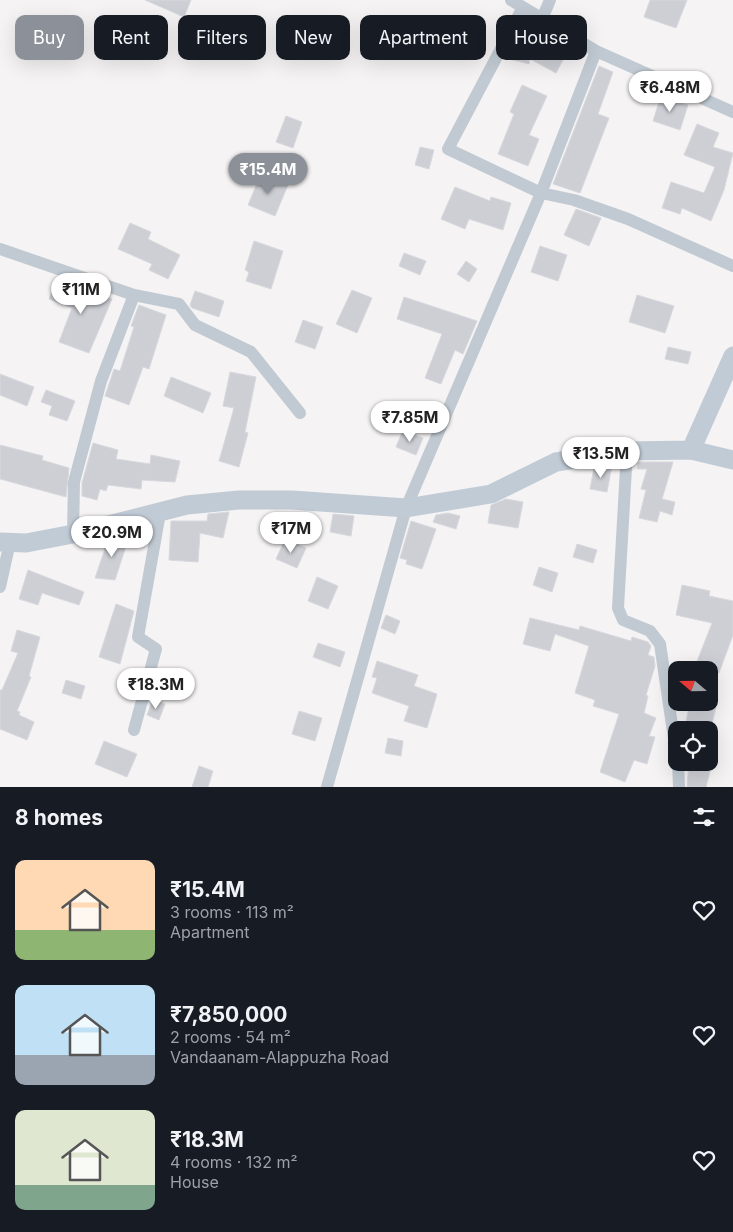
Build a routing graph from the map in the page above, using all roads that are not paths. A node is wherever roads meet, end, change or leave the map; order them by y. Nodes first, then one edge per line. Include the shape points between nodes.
1 (511, 0) edge
2 (550, 0) edge
3 (523, 8) junction
4 (536, 15) edge
5 (543, 15) edge
6 (587, 45) edge
7 (596, 50) junction
8 (733, 112) edge
9 (541, 194) junction
10 (0, 250) edge
11 (733, 266) edge
12 (134, 295) junction
13 (733, 356) edge
14 (300, 413) dead end
15 (627, 450) junction
16 (691, 450) junction
17 (733, 460) edge
18 (406, 508) junction
19 (160, 513) junction
20 (72, 534) junction
21 (5, 542) edge
22 (0, 587) edge
23 (671, 721) edge
24 (134, 730) dead end
25 (678, 771) edge
26 (327, 787) edge
27 (679, 787) edge

1 - 3 street
2 - 5 street
3 - 4 street
3 - 9 street via 448,149
6 - 7 street
7 - 8 street
7 - 9 street
9 - 11 street via 574,200 628,220
9 - 18 street
10 - 12 street
12 - 14 street via 179,304 195,325 251,352
12 - 20 street via 102,381 74,482
13 - 16 main road
15 - 16 main road
15 - 18 main road via 556,462 492,494
15 - 23 street via 618,608 623,620 650,632 660,644
16 - 17 main road
18 - 19 main road via 292,500 239,500 187,505
18 - 26 street
19 - 20 main road
19 - 24 street via 138,637 156,649
20 - 21 main road via 26,543
21 - 22 street
25 - 27 street

